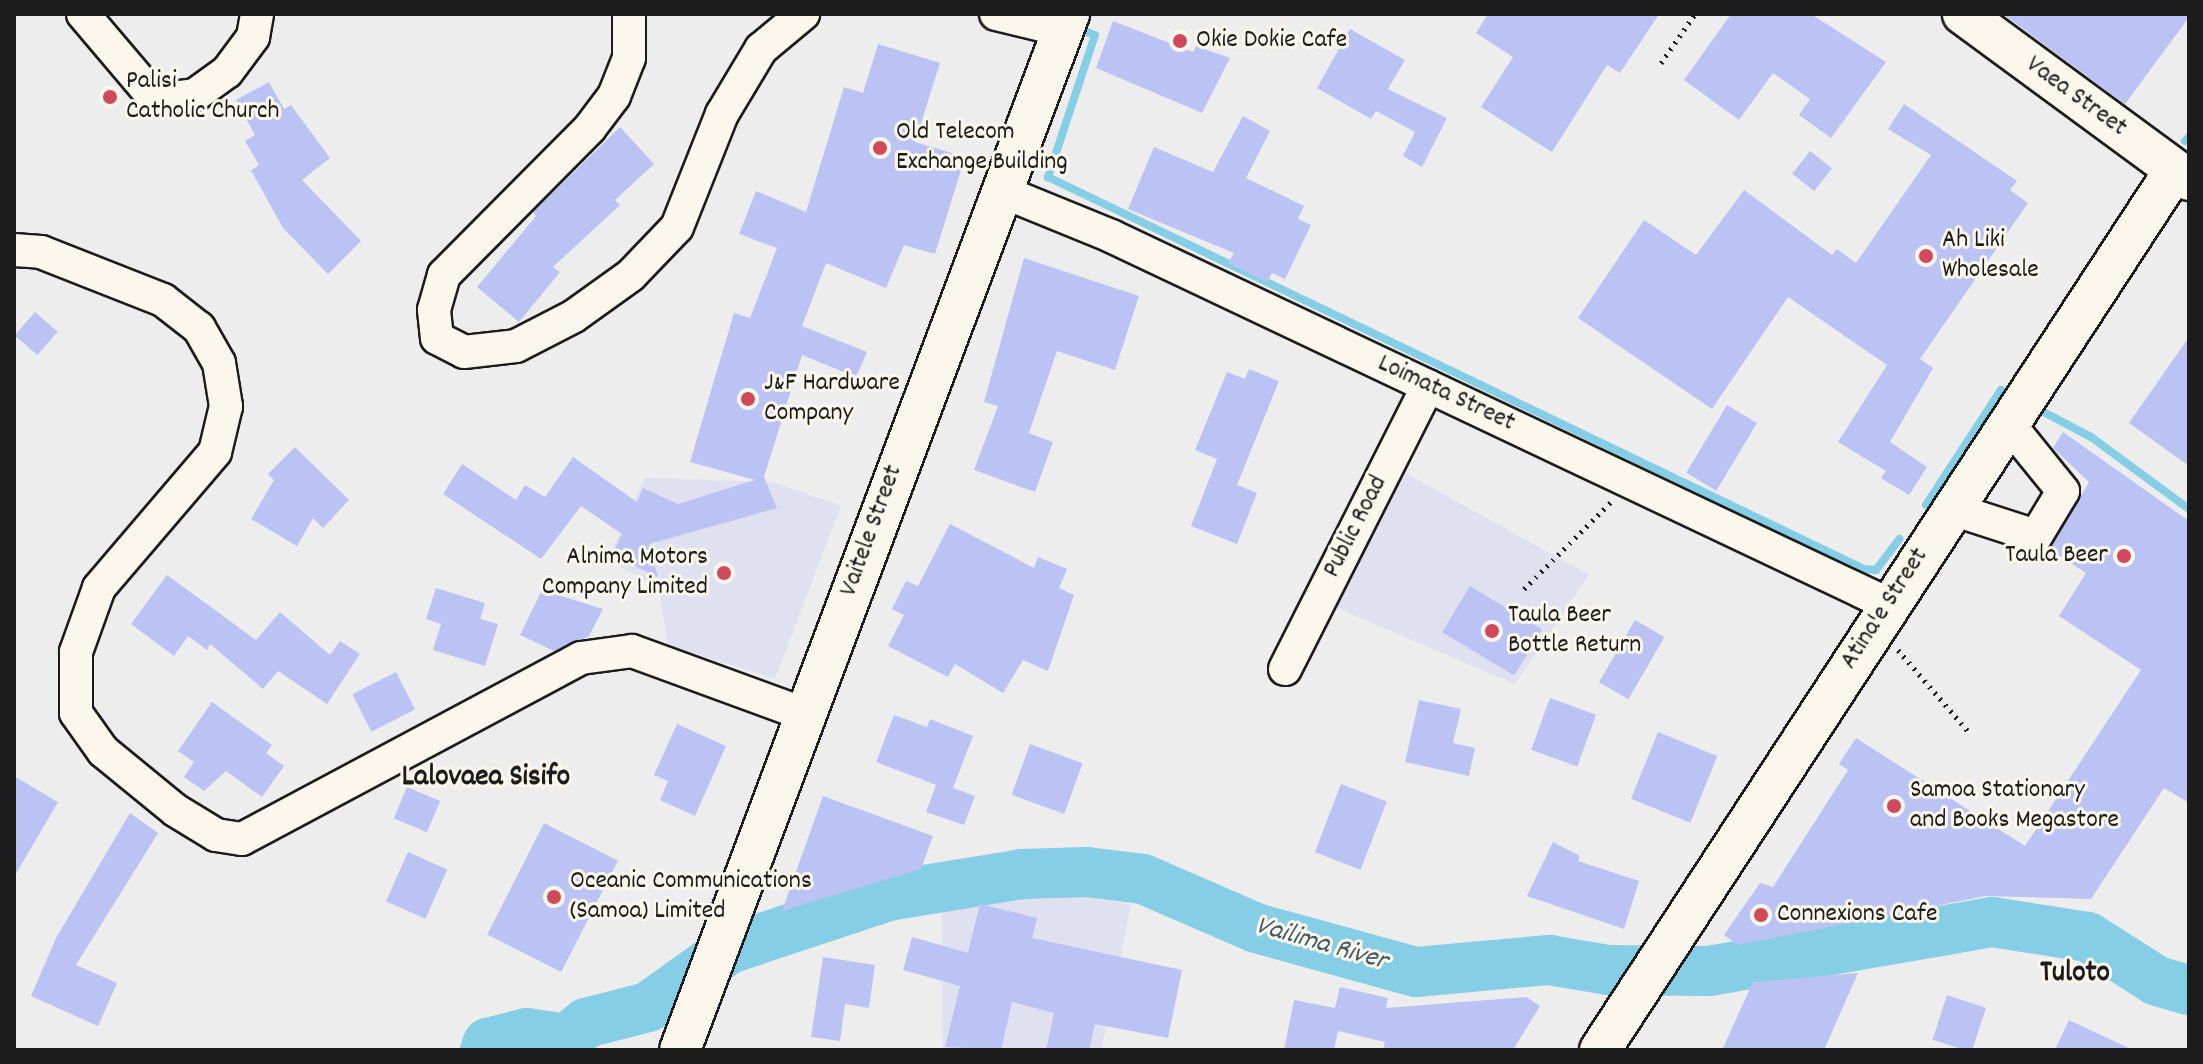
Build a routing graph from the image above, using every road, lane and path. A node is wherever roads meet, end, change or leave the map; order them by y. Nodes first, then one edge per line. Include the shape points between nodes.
1 (83, 14) edge
2 (257, 14) edge
3 (629, 14) edge
4 (803, 14) edge
5 (996, 14) edge
6 (1695, 14) edge
7 (1963, 14) edge
8 (1066, 22) edge
9 (1661, 63) dead end
10 (2182, 175) edge
11 (1001, 191) junction
12 (14, 250) edge
13 (1428, 386) junction
14 (2017, 409) junction
15 (1632, 482) junction
16 (1952, 509) junction
17 (1524, 589) dead end
18 (1882, 614) junction
19 (1285, 669) dead end
20 (804, 714) junction
21 (1968, 731) dead end
22 (683, 1043) edge
23 (1600, 1050) edge

1 - 2 street via 156,100 195,95 227,72 253,37
3 - 4 street via 629,58 614,96 590,128 444,275 434,310 437,338 464,352 516,346 574,316 631,275 677,227 722,114 761,49
5 - 8 street
6 - 9 path
7 - 10 main road, Vaea Street
8 - 11 main road, Vaitele Street
10 - 14 main road, Atina'e Street
11 - 13 street, Loimata Street
11 - 20 main road, Vaitele Street
12 - 20 street via 41,252 163,300 199,328 219,363 226,406 215,452 99,588 76,652 76,713 103,751 175,810 216,835 242,839 581,658 632,651
13 - 15 street, Loimata Street
13 - 19 street, Public Road
14 - 16 main road, Atina'e Street
14 - 16 street via 2063,491 2036,536
15 - 17 path
15 - 18 street, Loimata Street
16 - 18 main road, Atina'e Street
18 - 21 path
18 - 23 main road, Atina'e Street
20 - 22 main road, Vaitele Street

